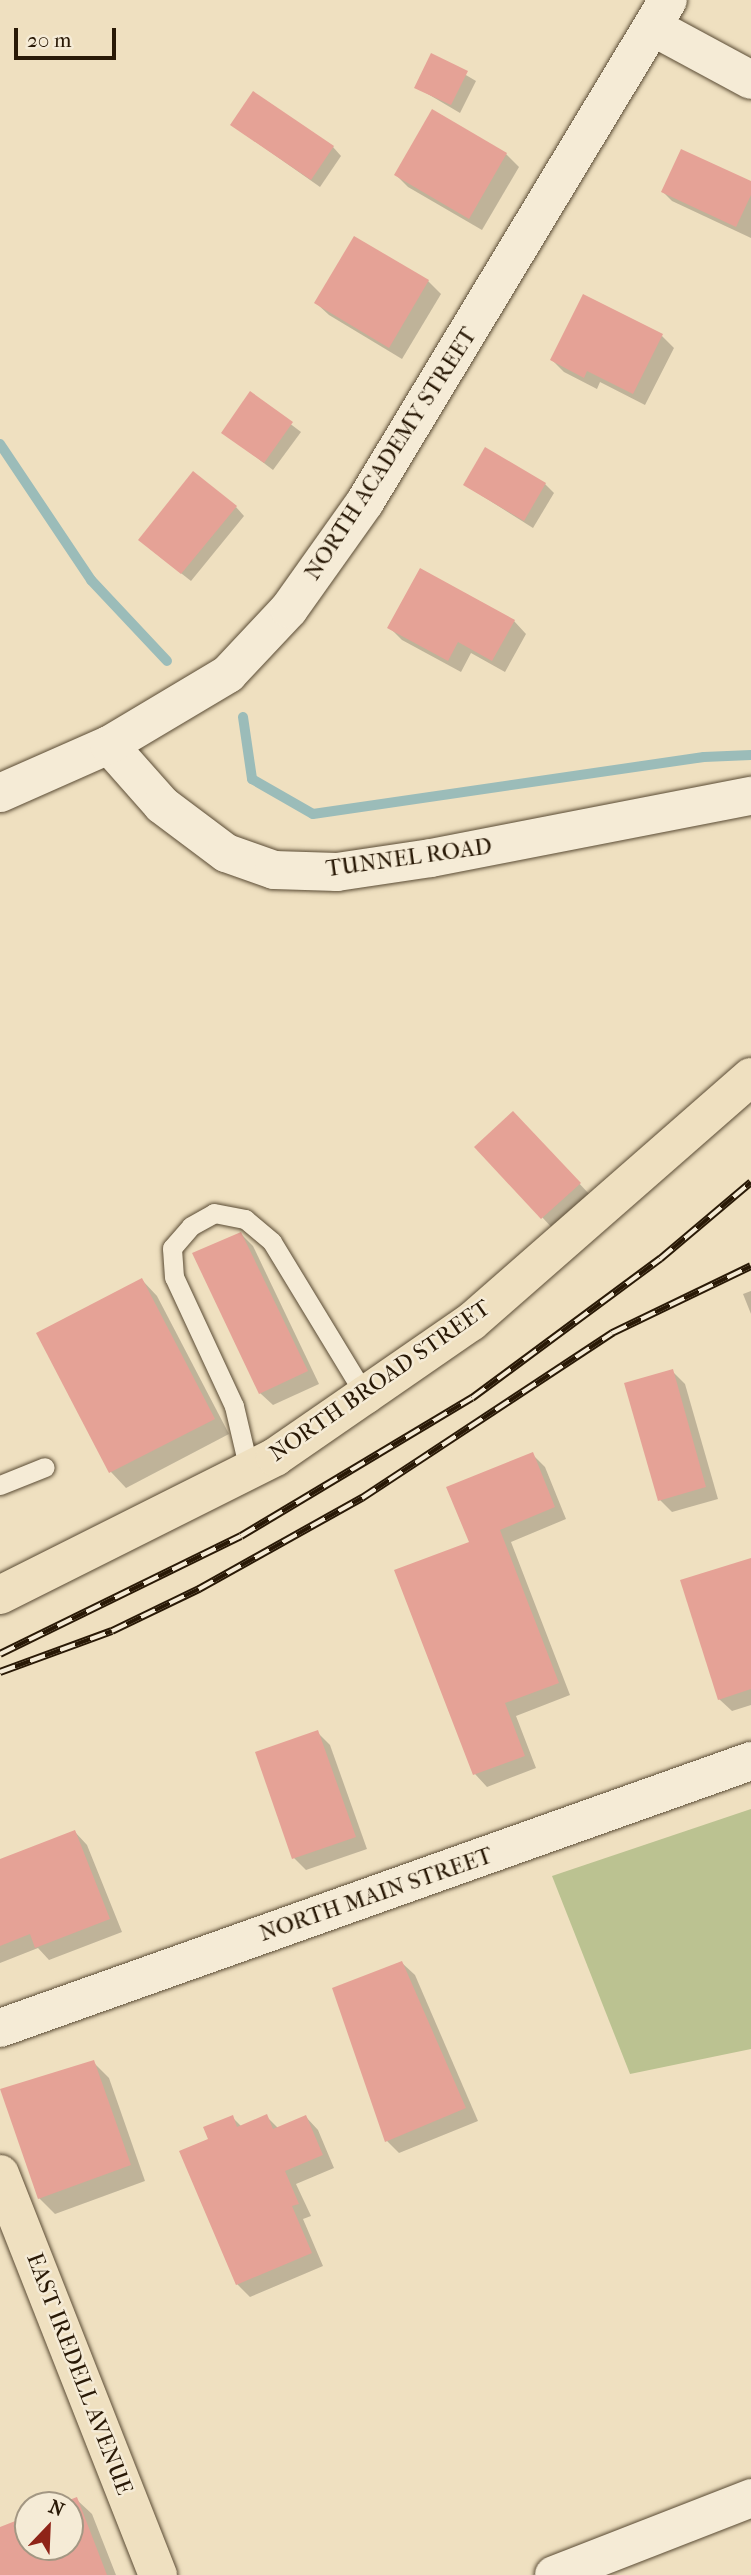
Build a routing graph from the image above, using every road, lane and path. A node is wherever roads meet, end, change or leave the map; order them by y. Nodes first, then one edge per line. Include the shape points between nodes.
1 (661, 14) edge
2 (751, 80) edge
3 (109, 745) junction
4 (0, 793) edge
5 (751, 796) edge
6 (751, 1077) edge
7 (365, 1395) junction
8 (45, 1467) dead end
9 (249, 1471) junction
10 (0, 1485) edge
11 (0, 1595) edge
12 (751, 1761) edge
13 (0, 2028) edge
14 (0, 2174) edge
15 (751, 2498) edge
16 (158, 2575) edge
17 (554, 2575) edge

1 - 2 street
1 - 3 street, NORTH ACADEMY STREET via 365,502 289,609 228,674
3 - 4 street, NORTH ACADEMY STREET
3 - 5 street, TUNNEL ROAD via 162,805 226,853 274,870 337,872 391,864
6 - 7 main road, NORTH BROAD STREET via 471,1322
7 - 9 main road, NORTH BROAD STREET
7 - 9 lane via 272,1242 244,1219 214,1213 191,1226 172,1248 174,1277 234,1406
8 - 10 lane
9 - 11 main road, NORTH BROAD STREET
12 - 13 street, NORTH MAIN STREET
14 - 16 main road, EAST IREDELL AVENUE
15 - 17 street

